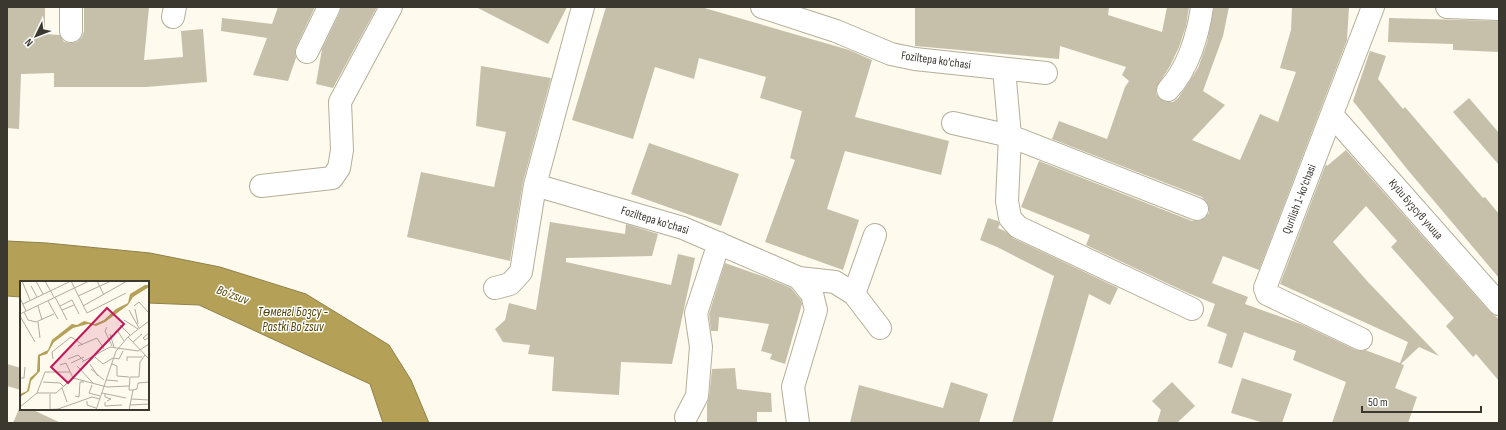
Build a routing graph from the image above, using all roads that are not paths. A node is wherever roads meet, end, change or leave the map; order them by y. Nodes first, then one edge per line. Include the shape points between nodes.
1 (71, 7) edge
2 (329, 7) edge
3 (391, 7) edge
4 (583, 7) edge
5 (762, 7) edge
6 (1202, 7) edge
7 (1373, 7) edge
8 (1447, 7) edge
9 (1499, 9) edge
10 (71, 31) dead end
11 (307, 52) dead end
12 (1004, 69) junction
13 (1046, 73) dead end
14 (1168, 90) dead end
15 (1332, 115) junction
16 (953, 123) dead end
17 (1010, 136) junction
18 (535, 185) junction
19 (261, 186) dead end
20 (1197, 209) dead end
21 (875, 235) dead end
22 (719, 243) junction
23 (799, 278) junction
24 (495, 288) dead end
25 (854, 294) junction
26 (1499, 304) edge
27 (1192, 309) dead end
28 (880, 328) dead end
29 (1361, 339) dead end
30 (686, 417) dead end
31 (798, 423) edge

1 - 10 street
2 - 11 street
3 - 19 street via 340,102 342,150 339,168 332,178
4 - 18 street
5 - 12 street, Foziltepa ko'chasi via 836,30 891,54
6 - 14 street via 1199,25 1183,70
7 - 15 street, Qurilish 1-ko'chasi
8 - 9 street
12 - 13 street, Foziltepa ko'chasi
12 - 17 street
15 - 26 street, Куйи Бузсув улица
15 - 29 street, Qurilish 1-ko'chasi via 1265,288 1267,294
16 - 17 street
17 - 20 street
17 - 27 street via 1007,201 1010,218 1018,227
18 - 22 street, Foziltepa ko'chasi via 683,228
18 - 24 street via 521,272 510,284
21 - 25 street
22 - 23 street, Foziltepa ko'chasi
22 - 30 street via 696,313 701,347 697,396
23 - 25 street via 835,282
23 - 31 street, Foziltepa ko'chasi via 812,294 816,310 793,387
25 - 28 street

